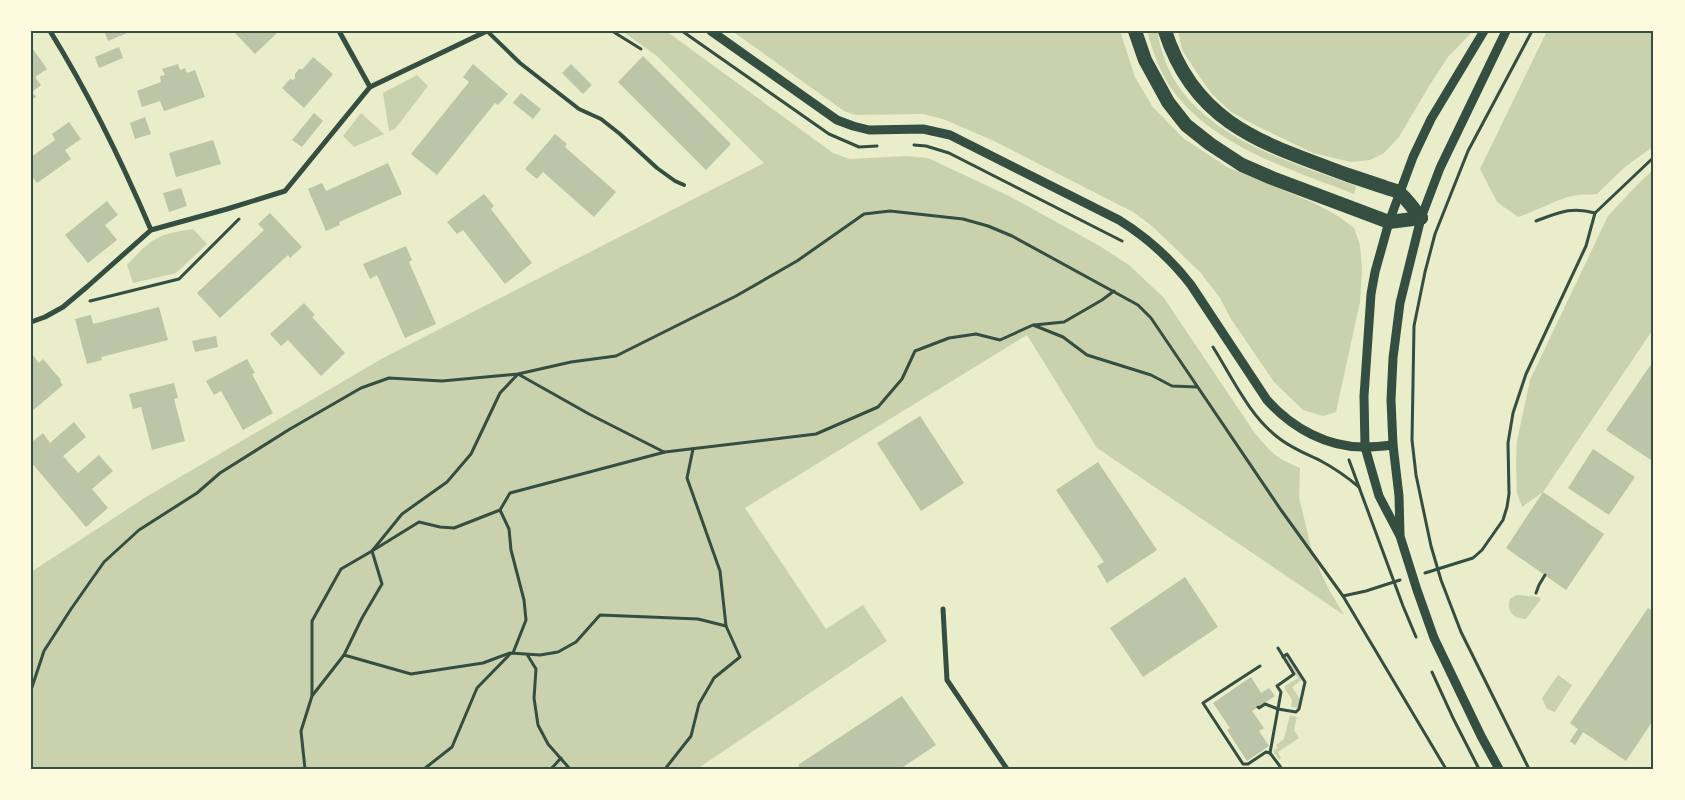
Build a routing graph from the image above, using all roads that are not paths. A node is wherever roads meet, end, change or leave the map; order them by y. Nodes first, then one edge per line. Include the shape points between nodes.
1 (50, 31) edge
2 (339, 31) edge
3 (487, 31) edge
4 (710, 31) edge
5 (1135, 31) edge
6 (1165, 31) edge
7 (1484, 31) edge
8 (1506, 31) edge
9 (370, 87) junction
10 (684, 185) dead end
11 (1399, 192) junction
12 (1421, 218) junction
13 (1389, 222) junction
14 (151, 230) junction
15 (31, 322) edge
16 (1393, 445) junction
17 (1365, 447) junction
18 (1400, 536) junction
19 (944, 609) dead end
20 (1007, 769) edge
21 (1499, 769) edge

1 - 14 street via 133,187
2 - 9 street
3 - 9 street
3 - 10 lane via 520,63 579,110 601,119 657,168
4 - 17 street via 837,120 869,130 916,129 950,135 1141,234 1192,285 1278,413 1326,440 1344,446
5 - 13 highway via 1168,102 1186,125 1210,144 1242,165
6 - 11 highway via 1171,51 1193,88 1228,122 1258,141
7 - 11 street via 1431,120
8 - 12 street via 1440,168
9 - 14 street via 285,191
11 - 12 highway
11 - 13 street
12 - 13 highway
12 - 16 street via 1400,303 1393,358
13 - 17 street via 1371,294 1364,396
14 - 15 street via 65,305
16 - 17 street
16 - 18 street
17 - 18 street via 1379,496
18 - 21 street via 1434,638
19 - 20 street via 947,680

